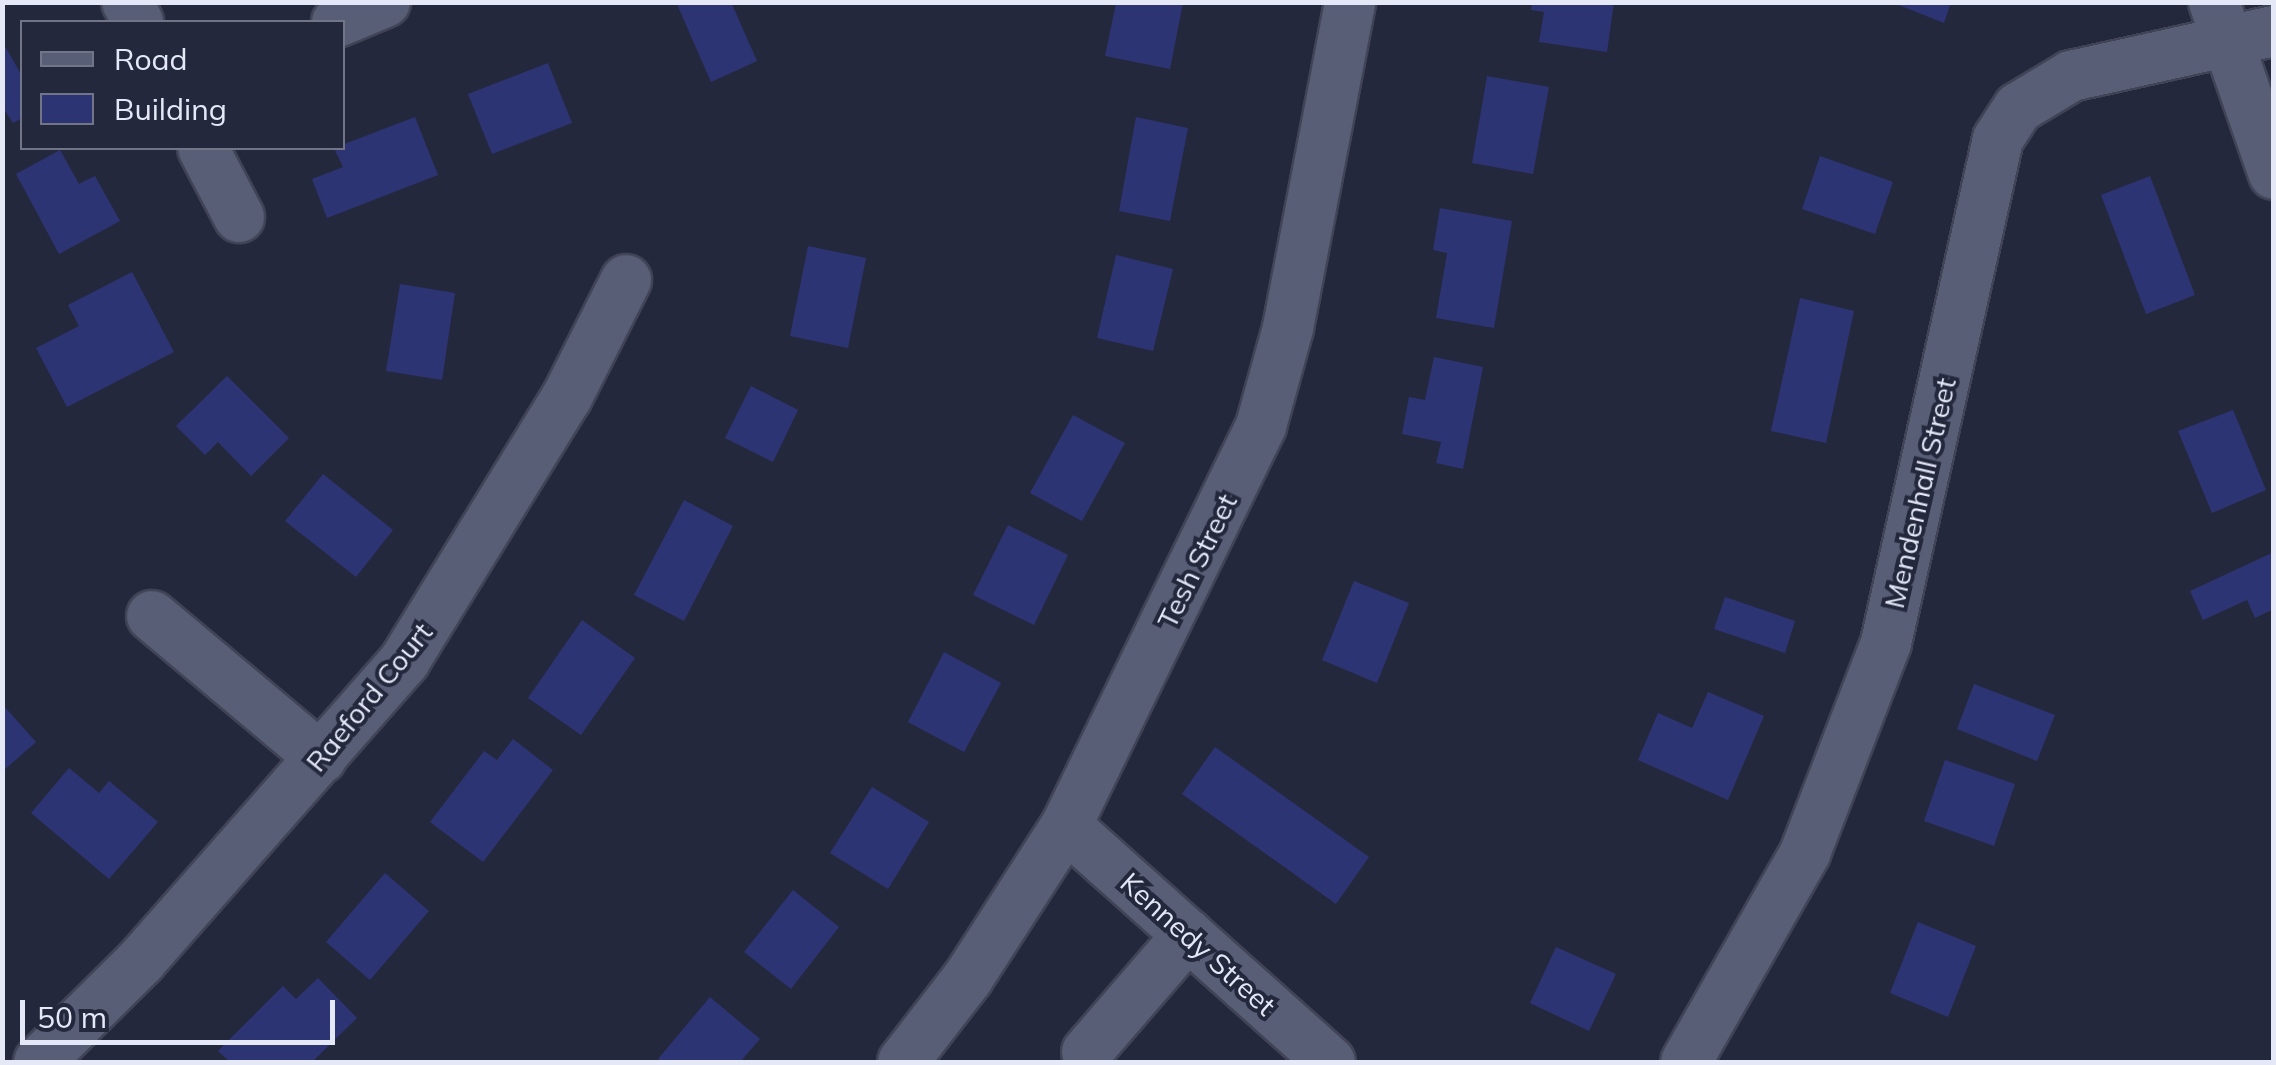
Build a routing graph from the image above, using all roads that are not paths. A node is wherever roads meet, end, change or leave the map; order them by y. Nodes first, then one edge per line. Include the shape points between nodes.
1 (385, 2) edge
2 (1350, 2) edge
3 (342, 20) edge
4 (2220, 20) edge
5 (2274, 31) edge
6 (204, 150) edge
7 (2274, 174) edge
8 (238, 217) dead end
9 (626, 280) dead end
10 (152, 616) dead end
11 (321, 758) junction
12 (1066, 826) junction
13 (1188, 935) junction
14 (1093, 1059) edge
15 (40, 1062) edge
16 (902, 1062) edge
17 (1330, 1062) edge
18 (1686, 1062) edge

1 - 3 street
2 - 12 street, Tesh Street via 1288,328 1261,426
4 - 5 street, Mendenhall Street
4 - 7 street
4 - 18 street, Mendenhall Street via 2071,76 2018,108 1998,138 1886,643 1806,853
6 - 8 street
9 - 11 street, Raeford Court via 474,559 405,660
10 - 11 street
11 - 15 street, Raeford Court via 142,961
12 - 13 street, Kennedy Street
12 - 16 street, Tesh Street via 968,978
13 - 14 street
13 - 17 street, Kennedy Street

